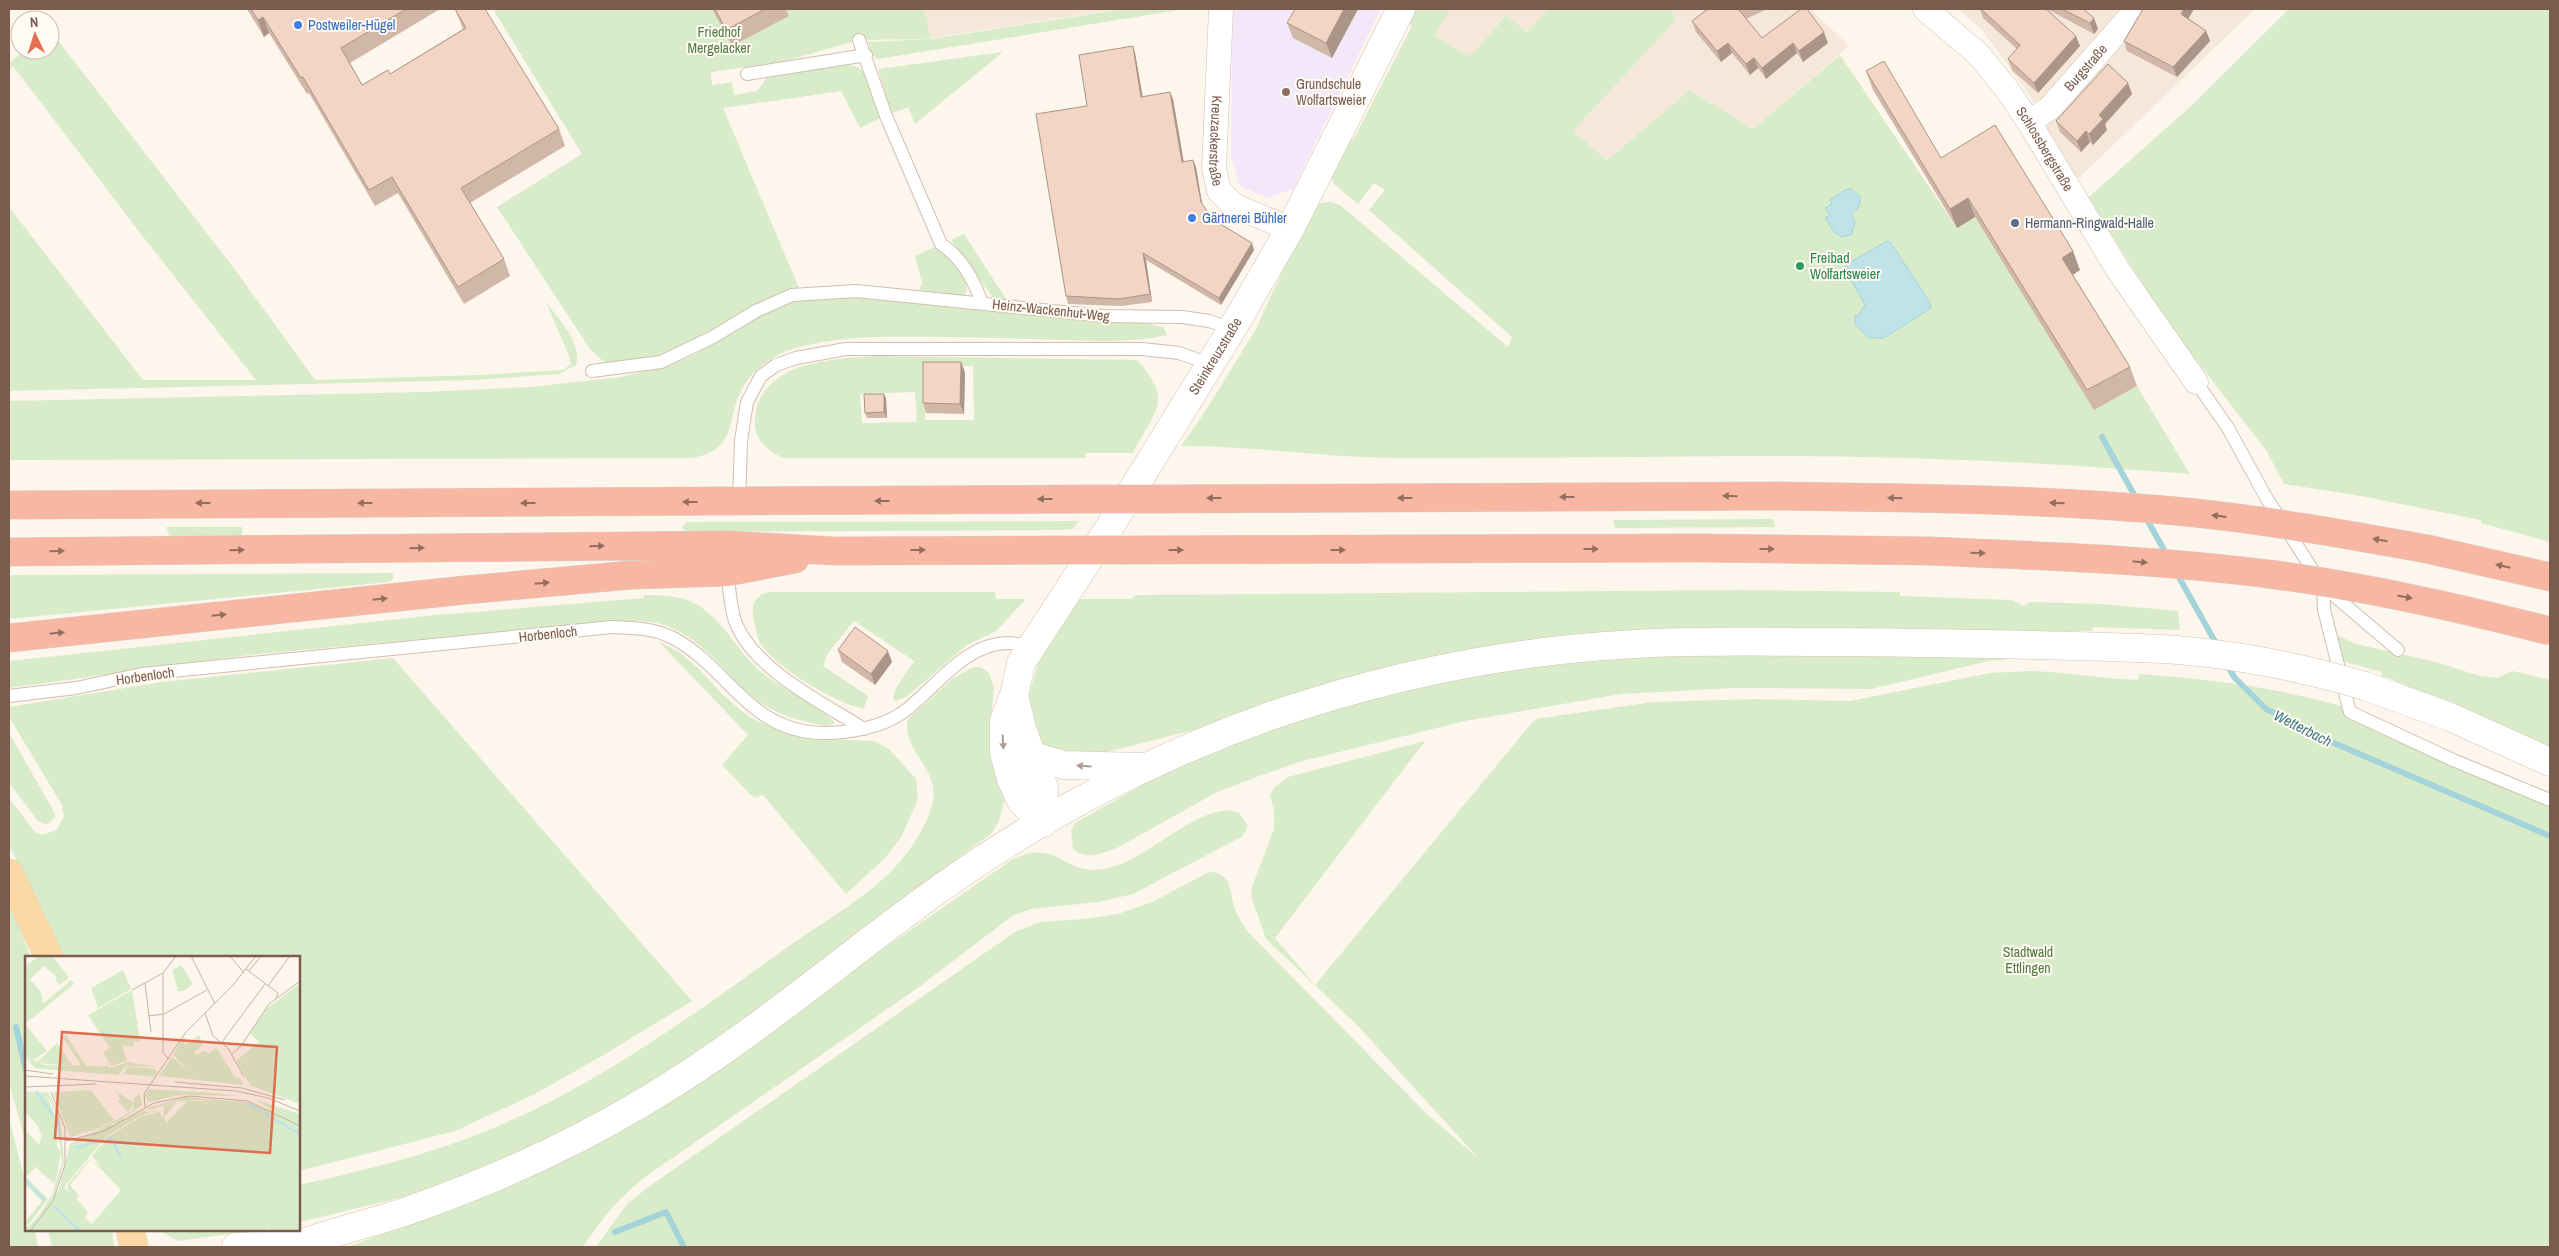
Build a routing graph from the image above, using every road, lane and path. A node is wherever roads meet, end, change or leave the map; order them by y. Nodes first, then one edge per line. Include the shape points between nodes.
1 (1221, 9) edge
2 (1401, 9) edge
3 (1925, 9) edge
4 (2136, 9) edge
5 (859, 40) dead end
6 (866, 55) junction
7 (747, 74) dead end
8 (2029, 122) junction
9 (1290, 229) junction
10 (982, 303) junction
11 (1232, 329) junction
12 (1210, 364) junction
13 (592, 371) dead end
14 (2196, 382) joint
15 (739, 501) junction
16 (9, 505) edge
17 (834, 551) junction
18 (9, 552) edge
19 (727, 572) junction
20 (2550, 577) edge
21 (2323, 586) junction
22 (2550, 631) edge
23 (9, 638) edge
24 (1030, 646) junction
25 (2398, 650) dead end
26 (1014, 695) junction
27 (9, 696) edge
28 (864, 728) junction
29 (1032, 756) junction
30 (2550, 762) edge
31 (1150, 766) junction
32 (2550, 800) edge
33 (1043, 823) junction
34 (9, 873) edge
35 (49, 956) edge
36 (130, 1231) edge
37 (296, 1245) edge
38 (134, 1247) edge
39 (236, 1247) edge

1 - 9 street, Kreuzackerstraße via 1214,168 1219,191 1234,206
2 - 9 main road, Steinkreuzstraße
3 - 8 street, Schlossbergstraße via 1978,54
4 - 8 street, Burgstraße via 2050,108
5 - 6 lane, Heinz-Wackenhut-Weg
6 - 7 lane
6 - 10 lane, Heinz-Wackenhut-Weg via 886,116 942,244 954,253 977,288
8 - 14 street, Schlossbergstraße via 2118,270
9 - 11 main road, Steinkreuzstraße
10 - 11 lane, Heinz-Wackenhut-Weg via 1104,316 1182,317 1210,321
10 - 13 lane via 856,291 792,295 661,362
11 - 12 main road, Steinkreuzstraße
12 - 15 lane via 1179,353 1142,349 846,349 796,358 776,365 761,376 747,402 740,441
12 - 24 main road, Steinkreuzstraße via 1110,528
14 - 21 lane via 2228,428
15 -> 16 highway
20 -> 15 highway, bridge via 2428,549 2266,522 2177,511 2020,501 1779,496
18 -> 17 highway via 729,545
17 - 19 highway
17 -> 22 highway, bridge via 1701,548 1929,551 2107,558 2276,575 2423,601
23 -> 19 highway via 465,590 631,575
19 - 28 lane via 736,625 754,651 807,694
21 - 25 lane
21 - 32 lane via 2324,610 2350,712
24 - 26 main road, Steinkreuzstraße via 1021,662
24 - 28 lane, Horbenloch via 1006,643 985,648 963,660 902,713
26 - 29 main road, Steinkreuzstraße
26 -> 33 main road, Steinkreuzstraße via 1004,720 1004,752 1010,779 1021,801
27 - 28 lane, Horbenloch via 76,688 142,674 612,628 645,628 687,646 758,712 776,722 822,733
31 -> 29 main road via 1064,765
29 - 33 main road, Steinkreuzstraße via 1044,788
30 - 31 main road, bridge via 2450,717 2365,686 2317,672 2209,652 1922,642 1696,642 1554,651 1453,666 1330,697 1240,727
31 - 33 main road
33 - 37 main road via 922,901 743,1036 655,1096 610,1122 501,1176 412,1210
34 - 35 main road
36 - 38 main road
37 - 39 main road

